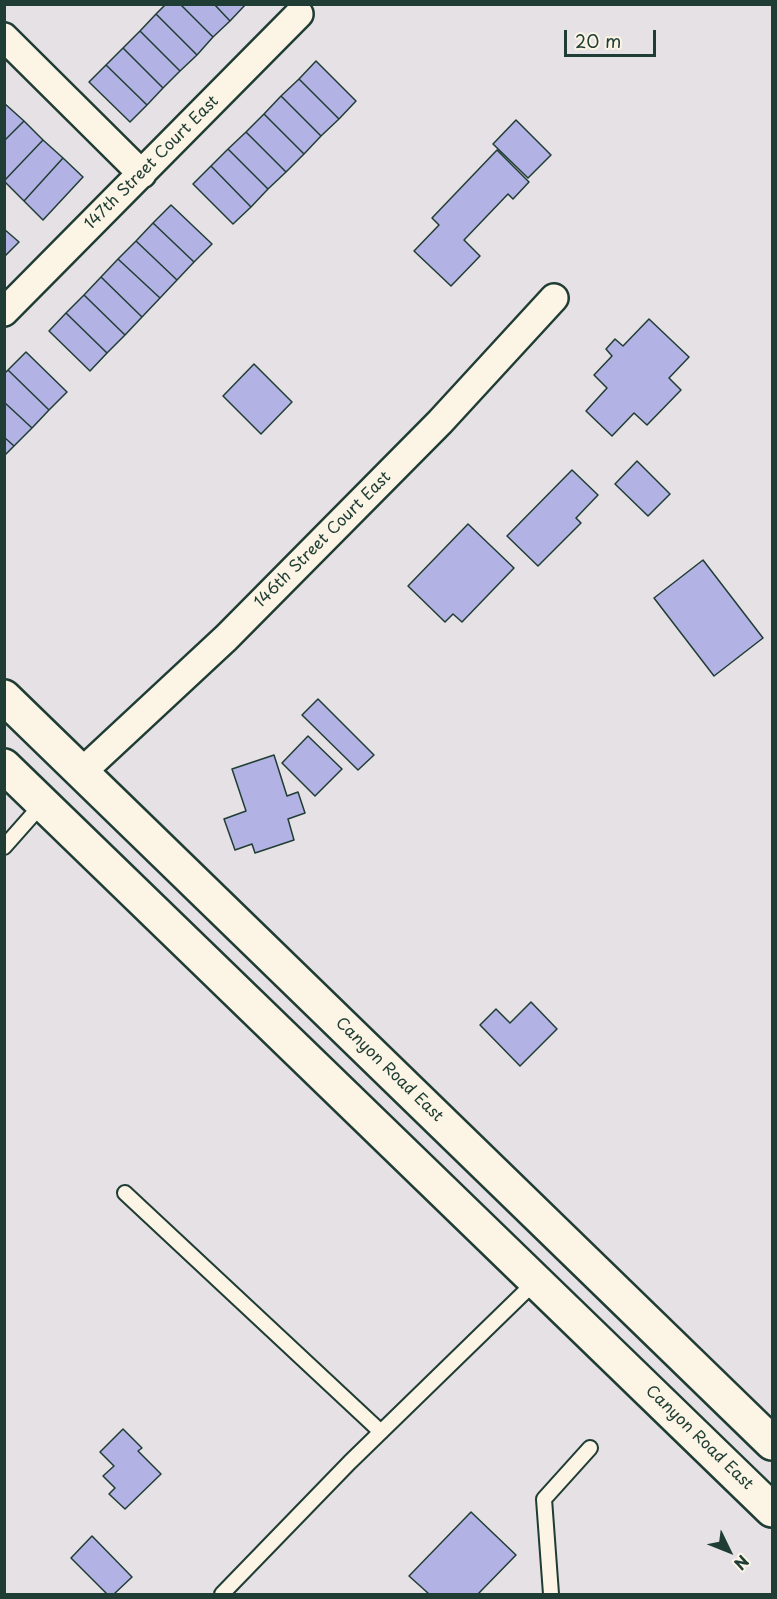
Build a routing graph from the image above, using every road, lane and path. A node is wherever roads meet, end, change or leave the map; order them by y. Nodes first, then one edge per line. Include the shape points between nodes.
1 (299, 14) dead end
2 (4, 37) edge
3 (142, 174) junction
4 (554, 298) dead end
5 (4, 312) edge
6 (4, 697) edge
7 (4, 766) edge
8 (82, 772) junction
9 (43, 803) junction
10 (4, 847) edge
11 (125, 1193) dead end
12 (536, 1281) junction
13 (381, 1432) junction
14 (772, 1443) edge
15 (590, 1448) dead end
16 (772, 1510) edge
17 (222, 1594) edge
18 (550, 1594) edge

1 - 3 street, 147th Street Court East
2 - 3 street
3 - 5 street, 147th Street Court East
4 - 8 street, 146th Street Court East via 440,422 226,638
6 - 8 main road, Canyon Road East
7 - 9 main road, Canyon Road East
8 - 14 main road, Canyon Road East
9 - 10 lane
9 - 12 main road, Canyon Road East
11 - 13 lane
12 - 13 lane
12 - 16 main road, Canyon Road East
13 - 17 lane
15 - 18 lane via 544,1499

